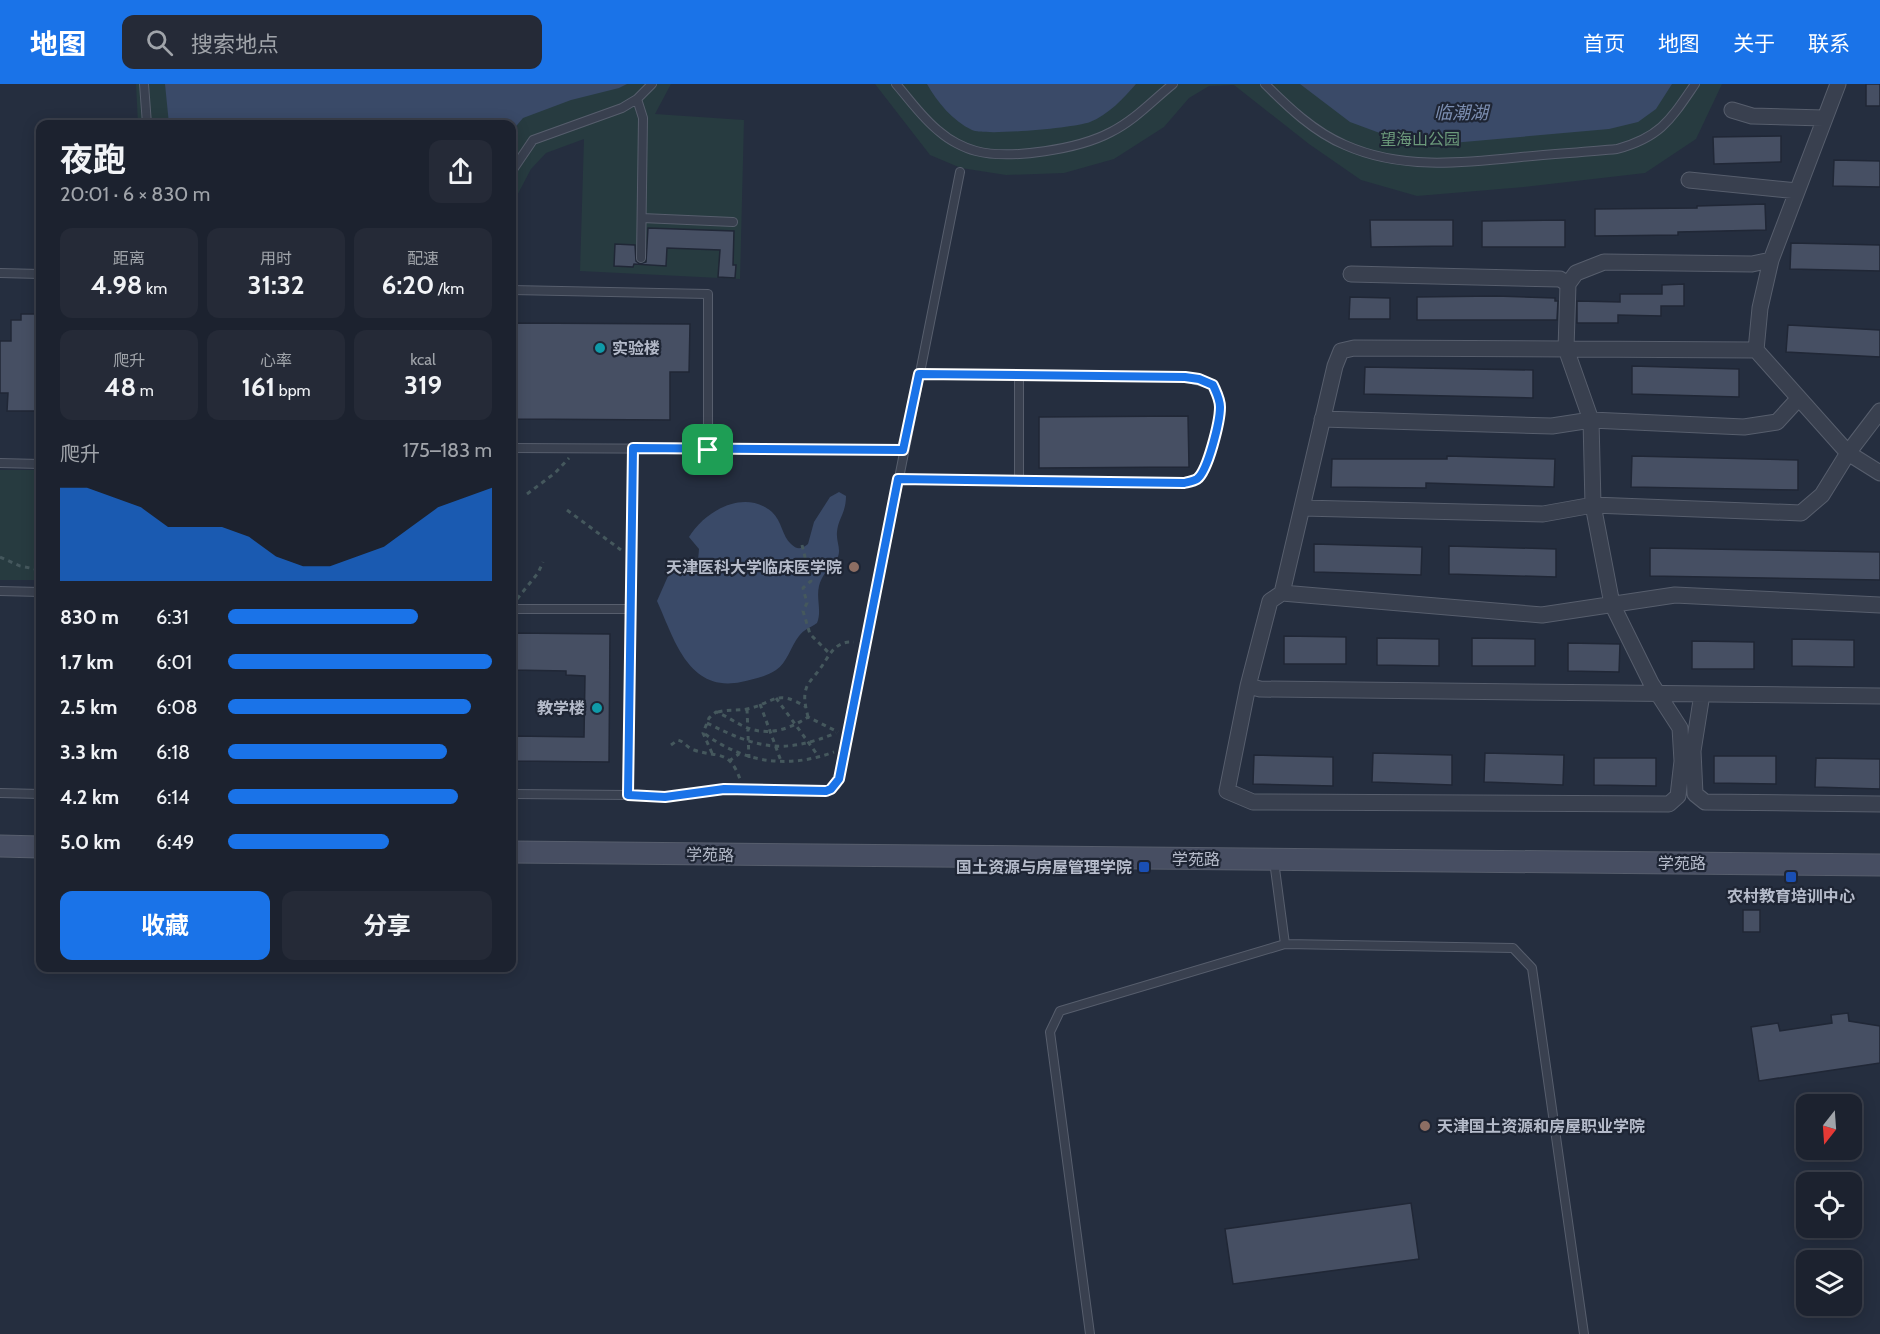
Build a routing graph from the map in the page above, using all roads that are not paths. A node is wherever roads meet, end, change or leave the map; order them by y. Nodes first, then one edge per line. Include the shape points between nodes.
1 (144, 84) edge
2 (652, 84) edge
3 (897, 84) edge
4 (1173, 84) edge
5 (1265, 84) edge
6 (1695, 84) edge
7 (1838, 84) edge
8 (637, 99) junction
9 (1732, 110) dead end
10 (1824, 118) junction
11 (147, 120) edge
12 (516, 165) edge
13 (960, 172) dead end
14 (1689, 180) dead end
15 (1797, 191) junction
16 (642, 218) junction
17 (733, 222) dead end
18 (641, 258) dead end
19 (1771, 260) junction
20 (0, 273) edge
21 (36, 274) edge
22 (1351, 274) dead end
23 (1568, 284) junction
24 (516, 290) edge
25 (1566, 349) junction
26 (1756, 351) junction
27 (919, 374) junction
28 (1019, 375) junction
29 (1799, 398) junction
30 (1880, 411) edge
31 (1322, 419) junction
32 (1591, 420) junction
33 (516, 448) edge
34 (633, 448) junction
35 (708, 450) junction
36 (903, 450) junction
37 (1848, 453) junction
38 (0, 464) edge
39 (36, 464) edge
40 (1880, 473) edge
41 (898, 479) junction
42 (1019, 481) junction
43 (1593, 506) junction
44 (1302, 507) junction
45 (0, 591) edge
46 (36, 592) edge
47 (1282, 593) junction
48 (1612, 604) junction
49 (1880, 605) edge
50 (516, 609) edge
51 (632, 609) junction
52 (1248, 686) junction
53 (1658, 694) junction
54 (1702, 694) junction
55 (1880, 696) edge
56 (0, 793) edge
57 (36, 794) edge
58 (516, 794) edge
59 (628, 795) junction
60 (1880, 804) edge
61 (0, 835) edge
62 (36, 836) edge
63 (516, 840) edge
64 (0, 846) edge
65 (36, 847) edge
66 (1880, 850) edge
67 (516, 852) edge
68 (1274, 860) junction
69 (1880, 865) edge
70 (1285, 944) junction
71 (1090, 1334) edge
72 (1584, 1334) edge

1 - 11 lane
2 - 8 lane
3 - 4 lane via 940,133 977,151 1006,154 1048,151 1111,133 1130,122
5 - 6 lane via 1316,129 1345,145 1416,163 1456,164 1636,144 1671,118
7 - 10 street
8 - 12 lane via 533,140
8 - 16 lane via 643,118
9 - 10 street via 1752,116
10 - 15 street
13 - 27 lane
14 - 15 street
15 - 19 street
16 - 17 lane
16 - 18 lane
19 - 23 street via 1752,264 1604,262 1576,273
19 - 26 street via 1760,308
20 - 21 lane
22 - 23 street via 1560,279
23 - 25 street
24 - 35 lane via 708,294
25 - 26 street
25 - 31 street via 1341,351
25 - 32 street
26 - 29 street
27 - 28 lane
27 - 36 lane
28 - 42 lane
28 - 42 lane via 1199,379 1213,385 1220,408 1209,460 1196,480
29 - 32 street via 1777,422 1744,427
29 - 37 street
30 - 37 street
31 - 32 street via 1552,426
31 - 44 street
32 - 43 street
33 - 34 lane
34 - 35 lane
34 - 51 lane
35 - 36 lane
36 - 41 lane
37 - 40 street
37 - 43 street via 1822,495 1801,513
38 - 39 lane
41 - 42 lane
41 - 59 lane via 839,779 831,789 714,790 665,797
43 - 44 street via 1543,514
43 - 48 street
44 - 47 street
45 - 46 lane
47 - 48 street via 1542,615
47 - 52 street via 1270,601
48 - 49 street via 1675,595
48 - 53 street
50 - 51 lane
51 - 59 lane
52 - 53 street
52 - 53 street via 1227,791 1253,802 1669,804 1678,796 1680,728
53 - 54 street
54 - 55 street
54 - 60 street via 1693,751 1695,794 1705,802
56 - 57 lane
58 - 59 lane
61 - 62 street
63 - 66 street, 学苑路
64 - 65 street
67 - 68 street, 学苑路
68 - 69 street, 学苑路
68 - 70 lane
70 - 71 lane via 1060,1011 1050,1032
70 - 72 lane via 1513,948 1533,968

